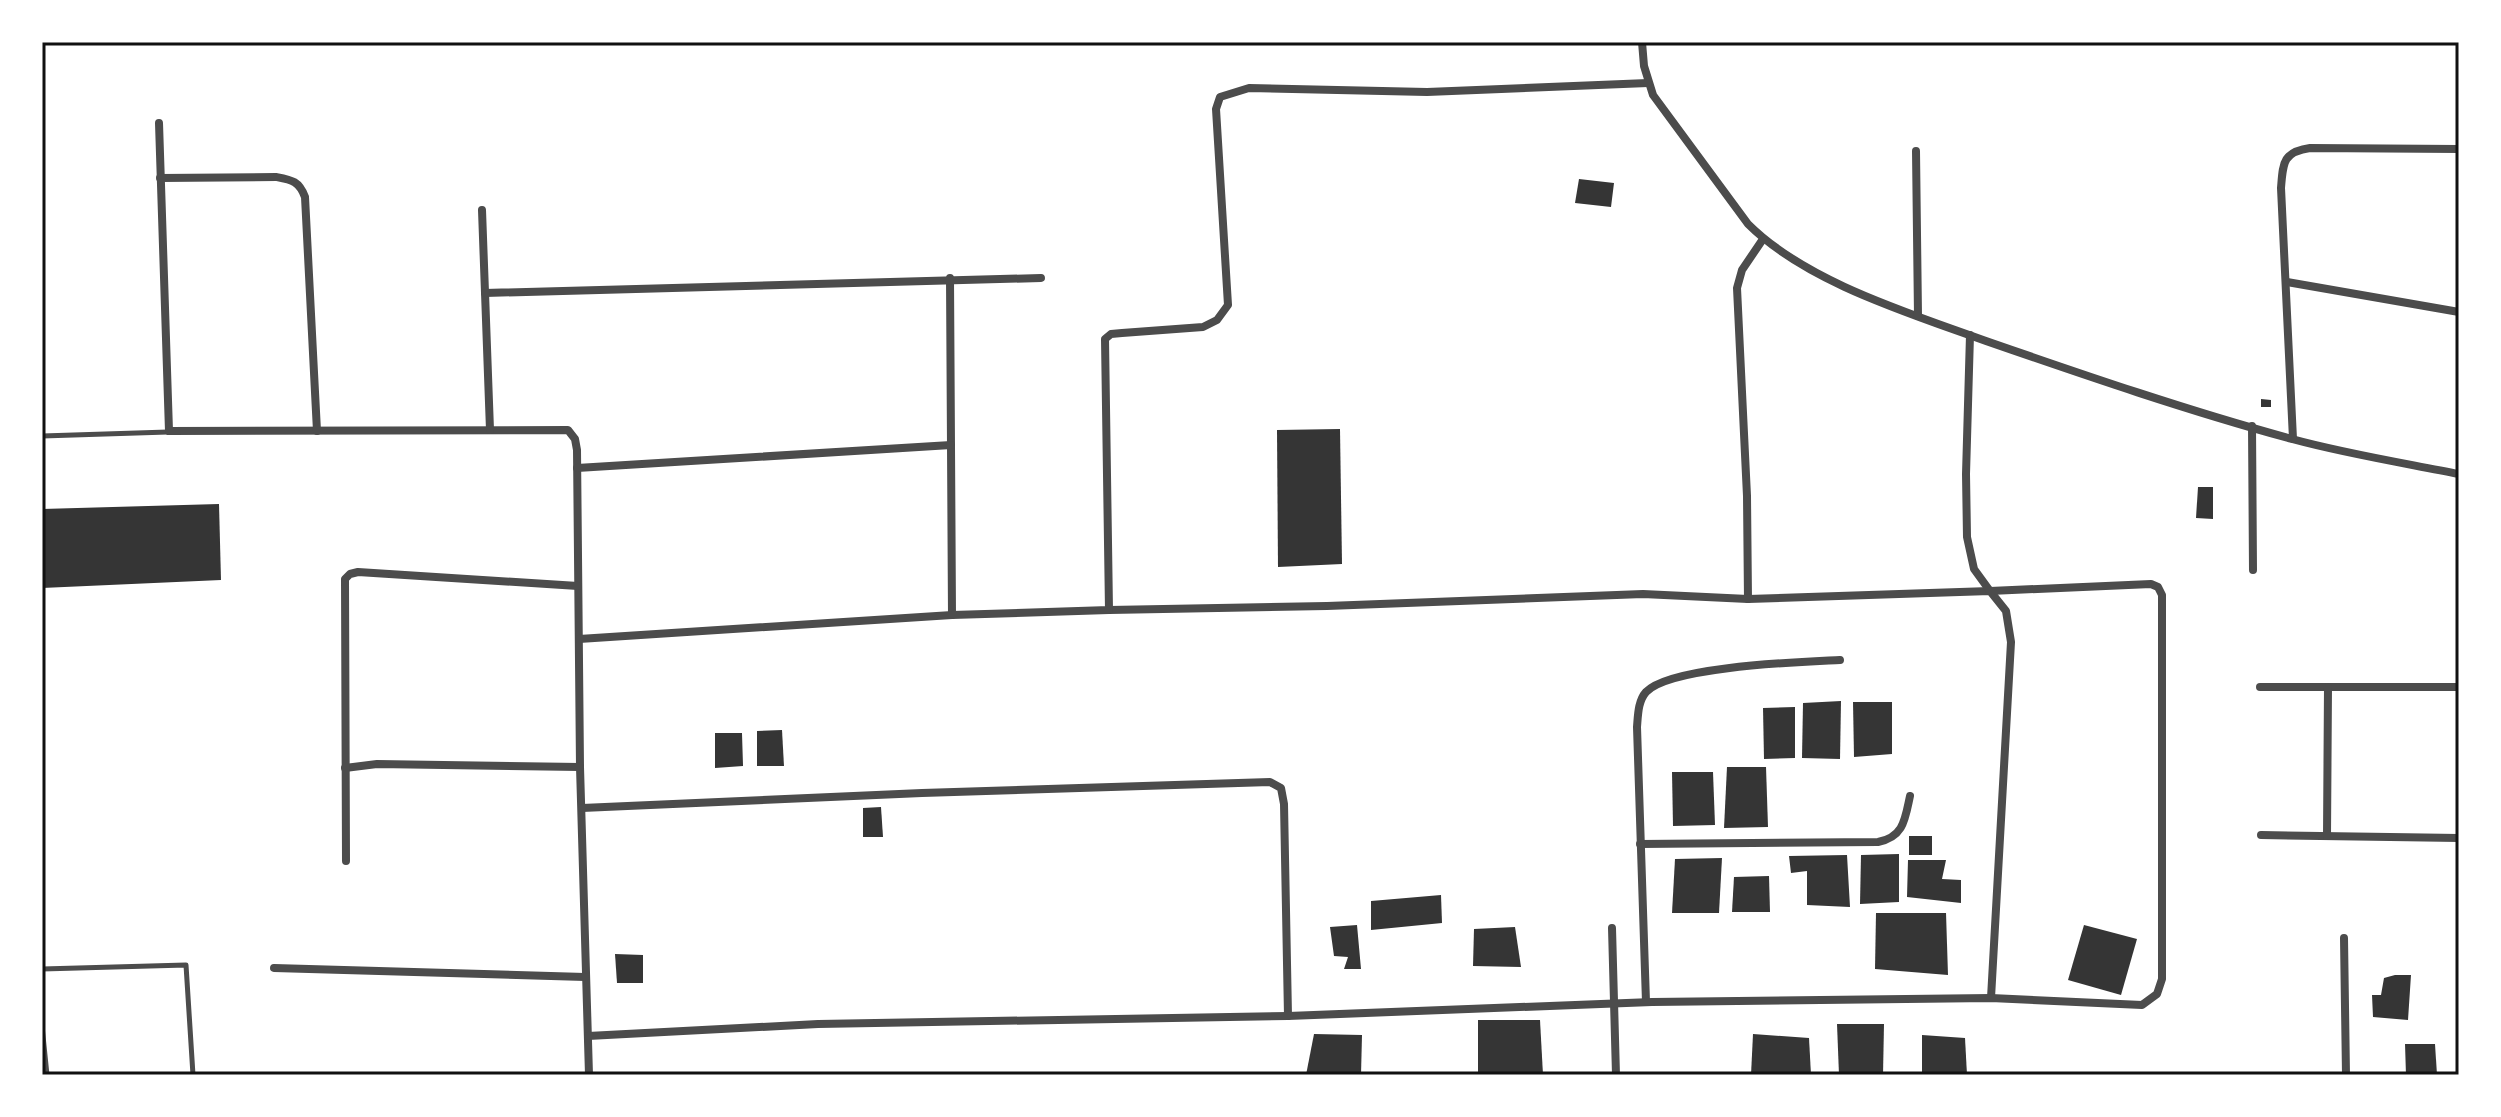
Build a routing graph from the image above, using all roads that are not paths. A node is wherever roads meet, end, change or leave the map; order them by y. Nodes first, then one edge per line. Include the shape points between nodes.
1 (1642, 42) edge
2 (1648, 83) junction
3 (159, 123) dead end
4 (2459, 149) edge
5 (1916, 151) dead end
6 (160, 178) junction
7 (482, 210) dead end
8 (1763, 239) junction
9 (950, 278) junction
10 (1041, 278) dead end
11 (2287, 282) junction
12 (485, 293) junction
13 (2459, 312) edge
14 (1918, 316) junction
15 (1970, 335) junction
16 (2252, 426) junction
17 (490, 430) junction
18 (169, 431) junction
19 (317, 431) junction
20 (42, 436) edge
21 (2293, 439) junction
22 (951, 445) junction
23 (577, 468) junction
24 (2459, 474) edge
25 (2253, 570) dead end
26 (578, 586) junction
27 (1990, 591) junction
28 (1748, 599) junction
29 (1109, 610) junction
30 (952, 615) junction
31 (579, 639) junction
32 (1840, 660) dead end
33 (2260, 687) dead end
34 (2328, 687) junction
35 (2459, 687) edge
36 (580, 767) junction
37 (345, 768) junction
38 (1910, 796) dead end
39 (582, 808) junction
40 (2261, 835) dead end
41 (2327, 836) junction
42 (2459, 838) edge
43 (1640, 844) junction
44 (346, 861) dead end
45 (1612, 928) dead end
46 (2344, 938) dead end
47 (274, 968) dead end
48 (42, 969) edge
49 (585, 977) junction
50 (1991, 998) junction
51 (1646, 1002) junction
52 (1615, 1003) junction
53 (1288, 1016) junction
54 (42, 1026) edge
55 (588, 1036) junction
56 (47, 1075) edge
57 (193, 1075) edge
58 (589, 1075) edge
59 (1616, 1075) edge
60 (2346, 1075) edge

1 - 2 street
2 - 8 street via 1735,208
2 - 29 street via 1427,92 1249,88 1220,97 1216,109 1228,305 1203,327 1111,334 1105,339
3 - 6 street
4 - 11 street via 2310,148 2287,156 2281,188
5 - 14 street
6 - 18 street
6 - 19 street via 276,177 300,185 305,197
7 - 12 street
8 - 14 street via 1817,274
8 - 28 street via 1742,270 1737,288
9 - 10 street
9 - 12 street
9 - 22 street
11 - 13 street
11 - 21 street
12 - 17 street
14 - 15 street
15 - 16 street
15 - 27 street via 1967,537 1974,569
16 - 21 street
16 - 25 street
17 - 19 street
17 - 23 street via 568,430 575,439
18 - 19 street
18 - 20 lane
21 - 24 street
22 - 23 street
22 - 30 street
23 - 26 street
26 - 31 street
26 - 37 street via 350,574 343,585
27 - 28 street
27 - 50 street via 2006,611 2011,642
27 - 50 street via 2141,584 2158,587 2162,595 2162,979 2157,994 2142,1005
28 - 29 street via 1643,594
29 - 30 street
30 - 31 street
31 - 36 street
32 - 43 street via 1714,671 1658,683 1645,693 1637,727
33 - 34 street
34 - 35 street
34 - 41 street
36 - 37 street
36 - 39 street
37 - 44 street
38 - 43 street via 1898,833 1878,842
39 - 49 street
39 - 53 street via 1270,782 1281,788 1284,804
40 - 41 street
41 - 42 street
43 - 51 street
45 - 52 street
46 - 60 street
47 - 49 street
48 - 57 lane via 186,965
49 - 55 street
50 - 51 street
51 - 52 street
52 - 53 street
52 - 59 street
53 - 55 street via 818,1024
54 - 56 lane
55 - 58 street

